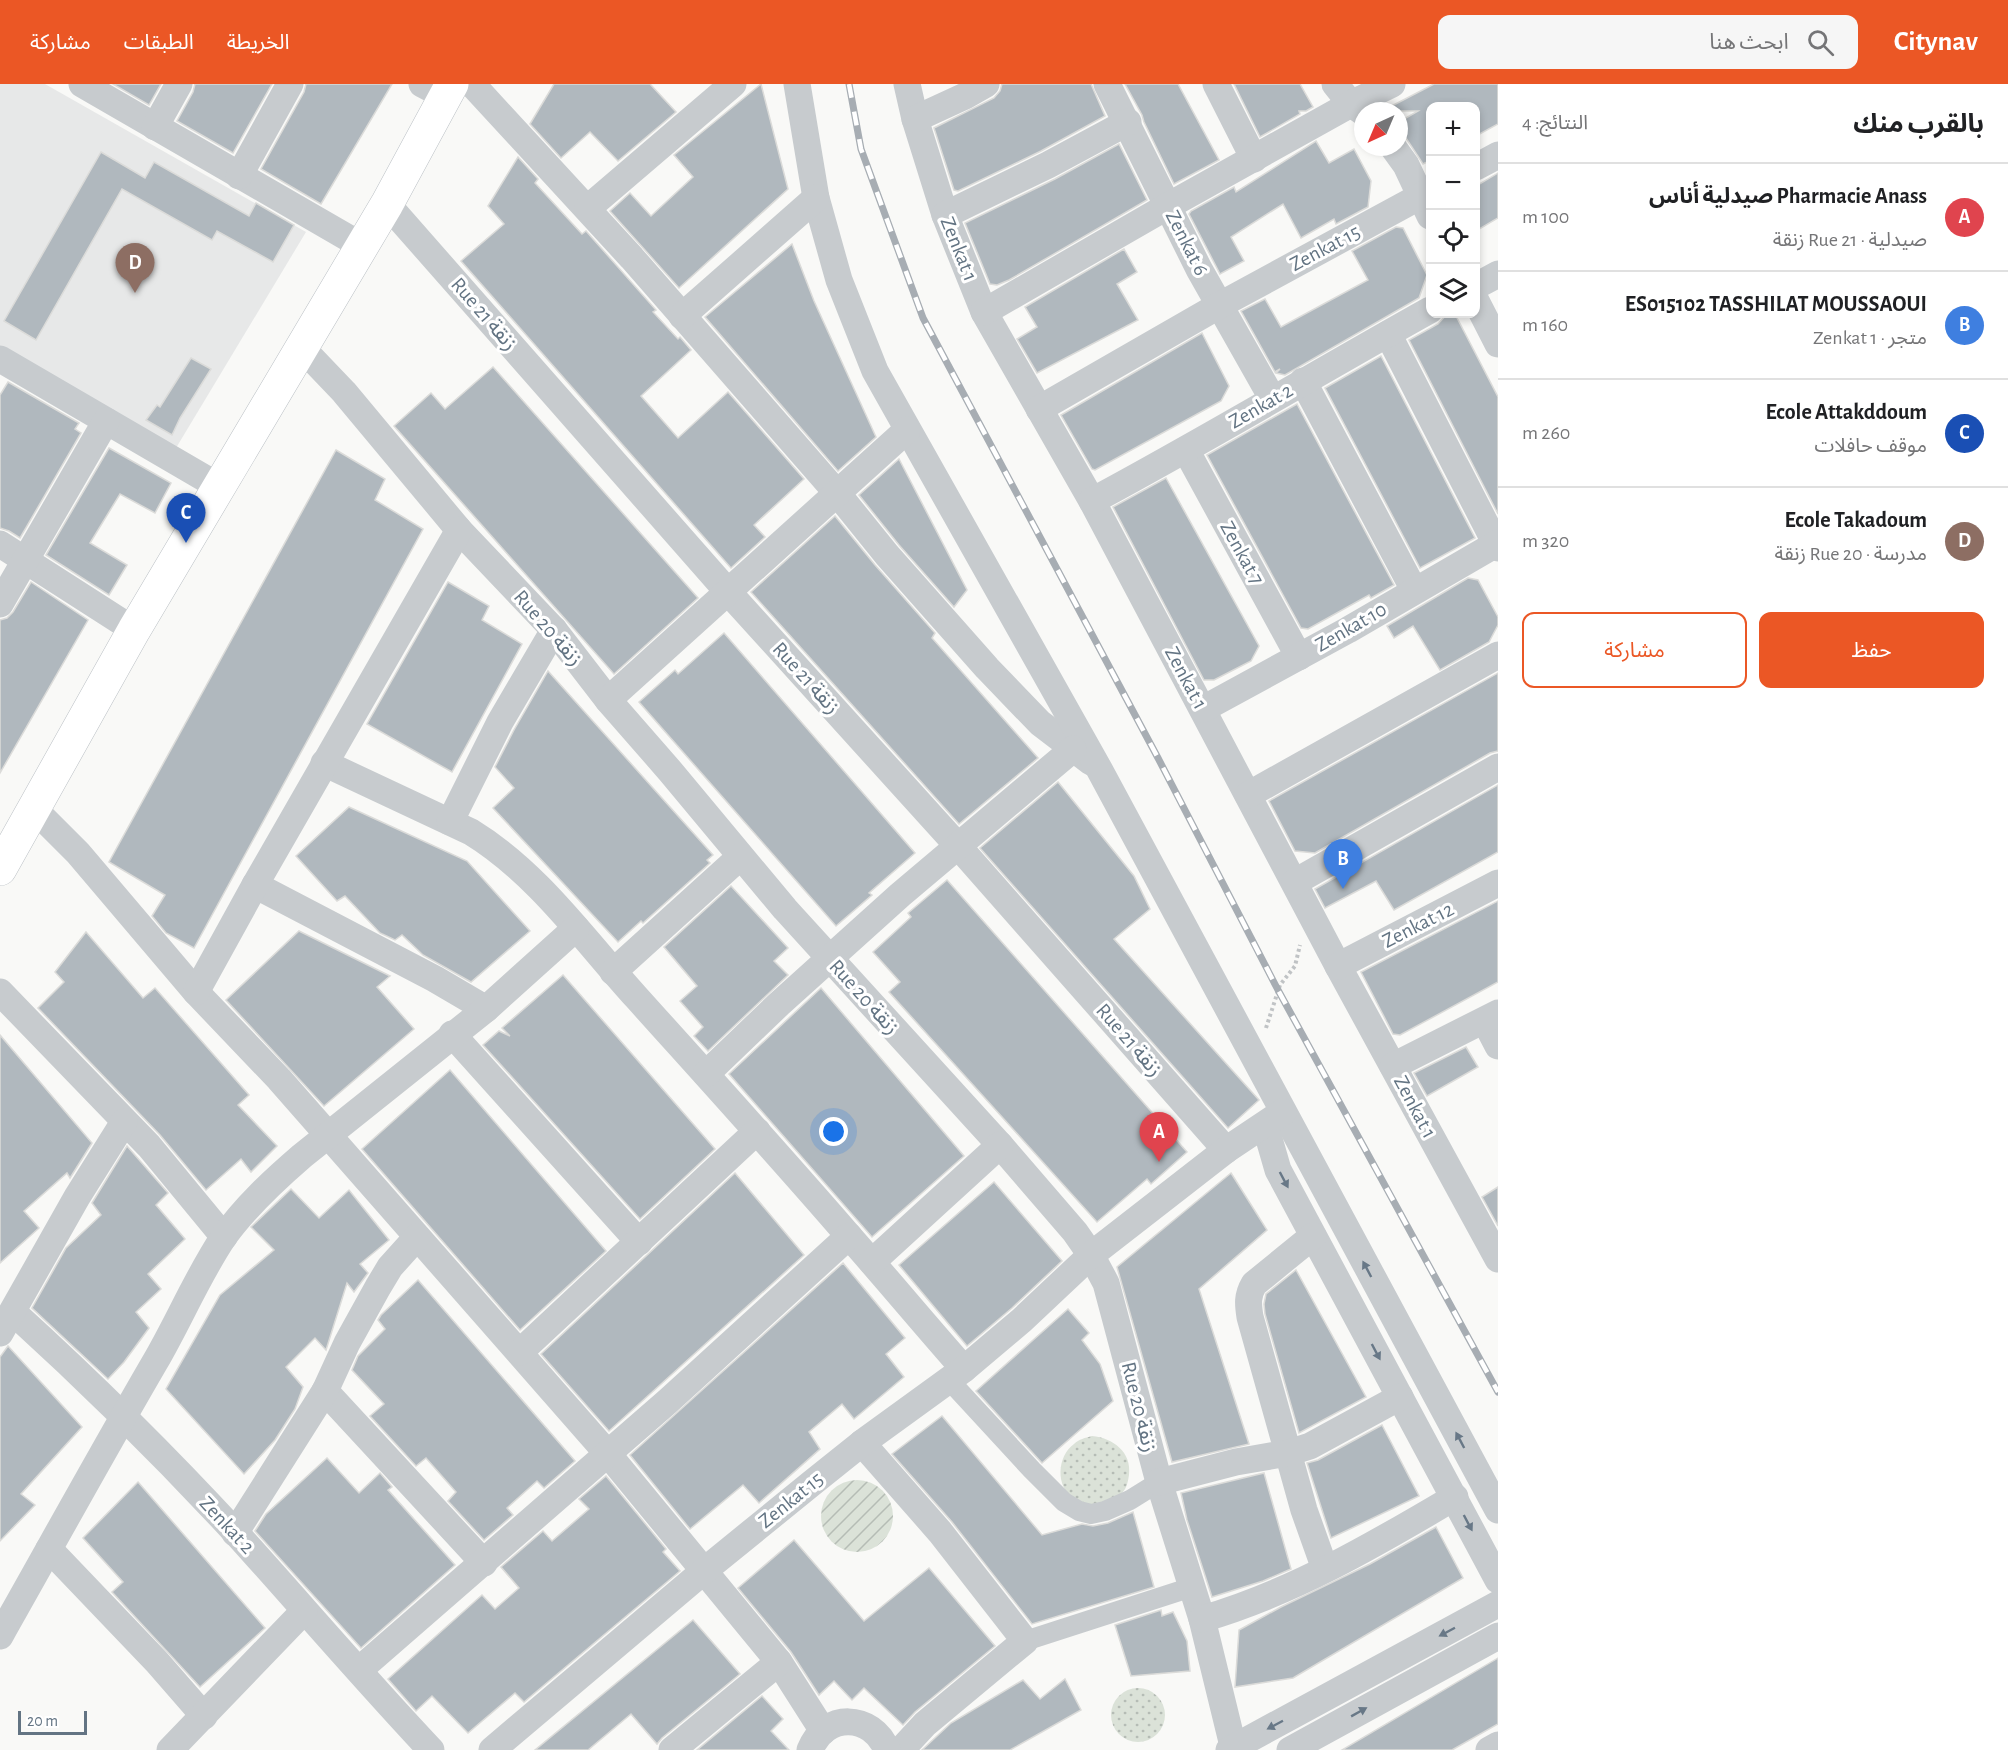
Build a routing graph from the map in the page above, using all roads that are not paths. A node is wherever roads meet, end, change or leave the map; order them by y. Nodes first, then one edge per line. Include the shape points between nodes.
1 (82, 84) edge
2 (179, 84) edge
3 (290, 84) edge
4 (733, 84) edge
5 (796, 84) edge
6 (907, 84) edge
7 (986, 84) edge
8 (1107, 84) edge
9 (1216, 84) edge
10 (1392, 84) edge
11 (448, 87) edge
12 (1350, 100) edge
13 (915, 119) junction
14 (1128, 122) junction
15 (155, 127) junction
16 (1498, 155) edge
17 (1400, 156) edge
18 (1254, 159) junction
19 (1480, 165) edge
20 (239, 176) junction
21 (816, 198) junction
22 (1426, 199) edge
23 (1426, 202) edge
24 (387, 204) junction
25 (1168, 206) junction
26 (588, 208) junction
27 (945, 215) junction
28 (362, 246) junction
29 (1498, 274) edge
30 (1480, 284) edge
31 (1220, 305) junction
32 (1480, 309) edge
33 (984, 312) junction
34 (1426, 313) edge
35 (682, 316) junction
36 (1388, 334) junction
37 (1498, 344) edge
38 (301, 347) junction
39 (0, 361) edge
40 (1303, 381) junction
41 (1272, 398) junction
42 (1039, 409) junction
43 (106, 421) junction
44 (907, 430) junction
45 (1186, 450) junction
46 (218, 486) junction
47 (837, 493) junction
48 (1092, 501) junction
49 (459, 530) junction
50 (0, 544) edge
51 (1498, 545) edge
52 (25, 559) junction
53 (1414, 590) junction
54 (729, 593) junction
55 (0, 604) edge
56 (134, 630) junction
57 (554, 630) junction
58 (1498, 656) edge
59 (1299, 657) junction
60 (608, 700) junction
61 (1203, 709) junction
62 (1073, 749) junction
63 (324, 763) junction
64 (1098, 767) junction
65 (1498, 767) edge
66 (1248, 795) junction
67 (35, 810) junction
68 (450, 822) junction
69 (958, 846) junction
70 (740, 857) junction
71 (0, 869) edge
72 (1294, 882) junction
73 (1498, 883) edge
74 (255, 885) junction
75 (576, 928) junction
76 (830, 959) junction
77 (1338, 966) junction
78 (613, 972) junction
79 (0, 992) edge
80 (196, 992) junction
81 (486, 1009) junction
82 (1491, 1017) edge
83 (453, 1034) junction
84 (1498, 1046) edge
85 (1393, 1066) junction
86 (706, 1074) junction
87 (1274, 1118) junction
88 (124, 1122) junction
89 (757, 1131) junction
90 (327, 1134) junction
91 (1000, 1145) junction
92 (1226, 1150) junction
93 (849, 1236) junction
94 (1313, 1236) junction
95 (224, 1237) junction
96 (417, 1237) junction
97 (639, 1242) junction
98 (1092, 1255) junction
99 (1498, 1259) edge
100 (872, 1262) junction
101 (6, 1322) edge
102 (520, 1352) junction
103 (956, 1375) junction
104 (325, 1391) junction
105 (1400, 1397) junction
106 (123, 1418) junction
107 (862, 1443) junction
108 (608, 1454) junction
109 (1288, 1454) junction
110 (1159, 1482) junction
111 (1455, 1497) junction
112 (1498, 1510) edge
113 (235, 1533) junction
114 (49, 1549) junction
115 (484, 1563) junction
116 (1325, 1569) junction
117 (705, 1570) junction
118 (1498, 1580) edge
119 (1192, 1587) junction
120 (1498, 1604) edge
121 (304, 1611) junction
122 (1202, 1619) junction
123 (0, 1636) edge
124 (1498, 1636) edge
125 (1025, 1641) junction
126 (780, 1662) junction
127 (359, 1670) junction
128 (204, 1716) junction
129 (404, 1739) edge
130 (816, 1740) edge
131 (1498, 1745) edge
132 (1232, 1749) edge
133 (170, 1750) edge
134 (430, 1750) edge
135 (492, 1750) edge
136 (672, 1750) edge
137 (887, 1750) edge
138 (901, 1750) edge
139 (1290, 1750) edge
140 (1489, 1750) edge

1 - 15 street
2 - 15 street
3 - 20 street
4 - 26 street
5 - 21 street
6 - 13 street, Zenkat 1
7 - 13 street
8 - 14 street, Zenkat 6
9 - 18 street
10 - 12 street
11 - 24 main road
11 - 26 street
12 - 18 street
13 - 27 street, Zenkat 1
14 - 25 street, Zenkat 6
14 - 27 street
15 - 20 street
16 - 19 street
17 - 22 street
18 - 25 street
20 - 28 street
21 - 35 street
21 - 44 street via 855,323
23 - 31 street, Zenkat 15
24 - 28 main road
24 - 54 street, Rue 21 زنقة
25 - 31 street, Zenkat 6
25 - 33 street
26 - 35 street
27 - 33 street, Zenkat 1
28 - 38 main road
29 - 30 street
31 - 41 street, Zenkat 6
31 - 42 street, Zenkat 15
32 - 37 street
33 - 42 street, Zenkat 1
34 - 36 street, Zenkat 2
35 - 47 street
36 - 40 street, Zenkat 2
36 - 51 street
38 - 46 main road
38 - 49 street, Rue 20 زنقة via 344,392
39 - 43 street
40 - 41 street, Zenkat 2
40 - 53 street
41 - 45 street, Zenkat 2
42 - 48 street, Zenkat 1
43 - 46 street
43 - 52 street
44 - 47 street
44 - 64 street
45 - 48 street, Zenkat 2
45 - 59 street, Zenkat 7
46 - 56 main road
47 - 54 street
47 - 62 street via 987,668 1041,723
48 - 61 street, Zenkat 1
49 - 57 street, Rue 20 زنقة
49 - 63 street
50 - 52 street
51 - 53 street, Zenkat 10
52 - 55 street
52 - 56 street
53 - 59 street, Zenkat 10
54 - 60 street
54 - 69 street, Rue 21 زنقة
56 - 67 main road
57 - 60 street, Rue 20 زنقة
57 - 68 street via 500,722
58 - 66 street
59 - 61 street, Zenkat 10
60 - 70 street, Rue 20 زنقة
61 - 66 street, Zenkat 1
62 - 64 street
62 - 69 street
63 - 68 street
63 - 74 street
64 - 87 street via 1256,1061
65 - 72 street
66 - 72 street, Zenkat 1
67 - 71 main road
67 - 80 street via 78,853
68 - 75 street via 489,843 510,860
69 - 76 street
69 - 92 street, Rue 21 زنقة
70 - 76 street, Rue 20 زنقة
70 - 78 street
72 - 77 street, Zenkat 1
73 - 77 street, Zenkat 12
74 - 80 street
74 - 81 street
75 - 78 street
75 - 81 street
76 - 86 street
76 - 91 street, Rue 20 زنقة
77 - 85 street, Zenkat 1
78 - 86 street
79 - 88 street
80 - 90 street
81 - 83 street
82 - 84 street
82 - 85 street
83 - 90 street
83 - 97 street
85 - 99 street, Zenkat 1
86 - 89 street
87 - 92 street, Zenkat 15
87 -> 94 street via 1278,1170
112 -> 87 street
88 - 95 street via 162,1161
88 - 101 street
89 - 93 street
89 - 97 street
90 - 95 street via 274,1180
90 - 96 street
91 - 98 street, Rue 20 زنقة
91 - 100 street
92 - 98 street, Zenkat 15
93 - 100 street
93 - 108 street
94 -> 105 street
94 - 109 street via 1260,1279 1249,1293 1250,1317
95 - 106 street
96 - 102 street
96 - 104 street via 378,1287
97 - 102 street
98 - 103 street, Zenkat 15
98 - 110 street, Rue 20 زنقة via 1106,1283
100 - 103 street
101 - 106 street, Zenkat 2 via 77,1370
102 - 108 street
103 - 107 street, Zenkat 15
103 - 110 street via 1032,1470 1064,1502 1079,1511 1105,1512
104 - 113 street
104 - 115 street
105 - 109 street
105 - 111 street
106 - 113 street, Zenkat 2
106 - 114 street
107 - 117 street, Zenkat 15
107 - 125 street via 940,1532
108 - 115 street
108 - 117 street
109 - 110 street via 1236,1462
109 - 116 street
110 - 119 street, Rue 20 زنقة
111 - 116 street
111 -> 118 street
113 - 121 street, Zenkat 2
114 - 123 street
114 - 128 street
115 - 127 street
116 - 122 street via 1252,1603
117 - 126 street
117 - 135 street, Zenkat 15
119 - 122 street, Rue 20 زنقة
119 - 125 street
120 -> 132 street
121 - 127 street, Zenkat 2
121 - 128 street
122 - 132 street, Rue 20 زنقة
139 -> 124 street
125 - 138 street via 925,1724
126 - 130 street
126 - 136 street
127 - 129 street, Zenkat 2
128 - 133 street
129 - 134 street, Zenkat 2
130 - 137 street via 833,1725 855,1722 876,1732
131 - 140 street

